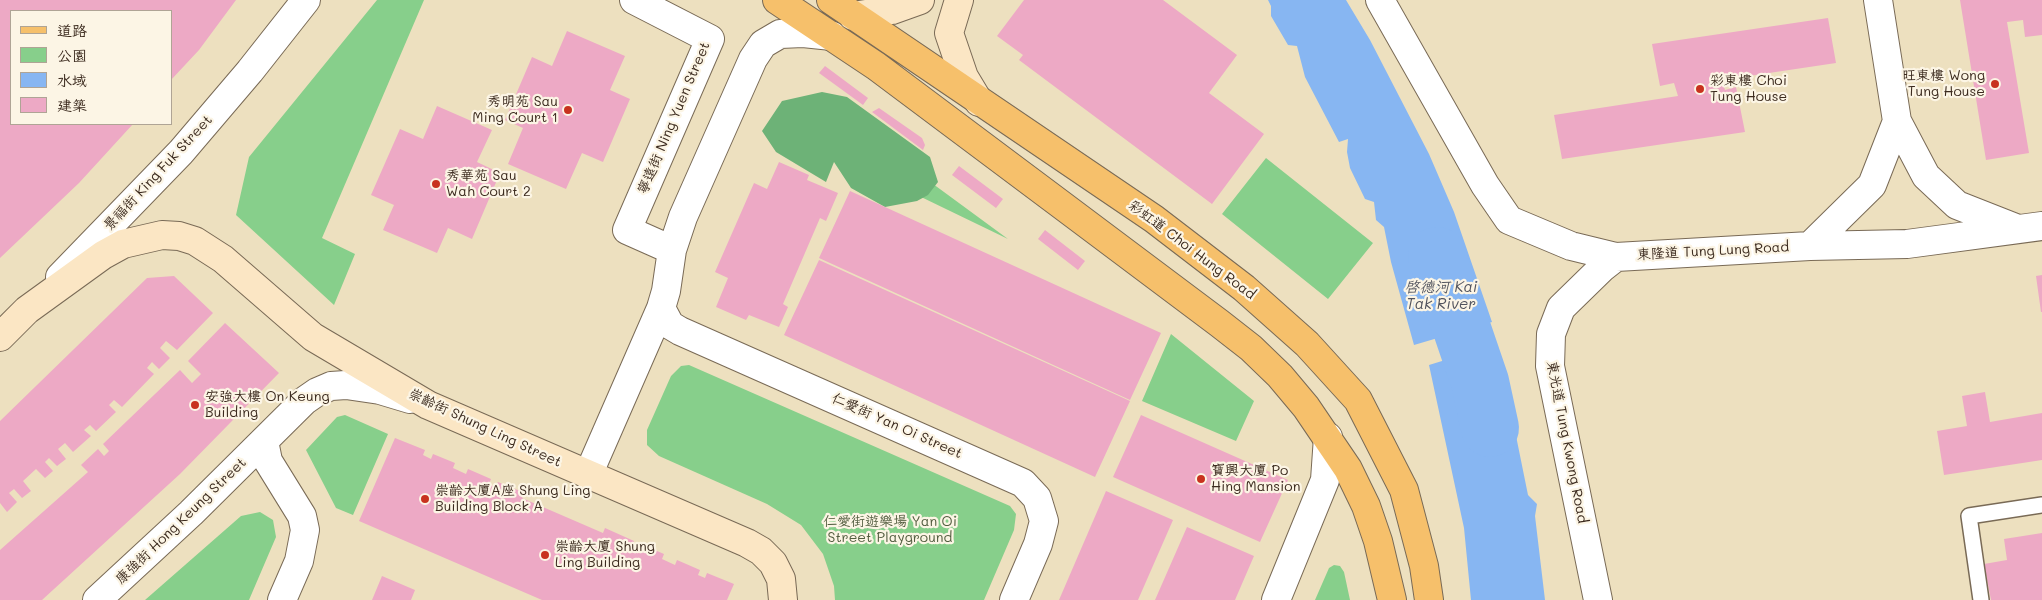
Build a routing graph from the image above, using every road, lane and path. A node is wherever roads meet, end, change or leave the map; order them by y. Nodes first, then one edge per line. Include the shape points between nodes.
1 (306, 0) edge
2 (634, 0) edge
3 (777, 0) edge
4 (831, 0) edge
5 (920, 0) edge
6 (959, 0) edge
7 (1380, 0) edge
8 (1878, 0) edge
9 (853, 16) junction
10 (832, 36) junction
11 (979, 102) junction
12 (1897, 121) junction
13 (2031, 228) edge
14 (1810, 246) junction
15 (672, 250) junction
16 (1616, 257) junction
17 (660, 308) junction
18 (27, 310) junction
19 (0, 337) edge
20 (428, 405) junction
21 (1328, 437) junction
22 (264, 441) junction
23 (588, 475) junction
24 (2042, 505) edge
25 (97, 600) edge
26 (282, 600) edge
27 (783, 600) edge
28 (1014, 600) edge
29 (1276, 600) edge
30 (1392, 600) edge
31 (1429, 600) edge
32 (1598, 600) edge
33 (1981, 600) edge

1 - 18 street, 景福街 King Fuk Street via 181,152
2 - 15 street, 寧遠街 Ning Yuen Street via 710,39 627,230
3 - 10 main road
4 - 9 main road, 彩虹道 Choi Hung Road
5 - 9 street via 892,10
6 - 11 street via 950,33 964,76
7 - 16 street via 1485,185 1509,220 1571,246
8 - 12 street, 東隆道 Tung Lung Road
9 - 11 main road, 彩虹道 Choi Hung Road
10 - 15 street via 780,34 763,44 749,67 683,217
10 - 21 main road via 1251,348 1280,376
11 - 31 main road, 彩虹道 Choi Hung Road via 1154,219 1244,288 1307,344 1358,400 1404,490 1424,566
12 - 13 street, 東隆道 Tung Lung Road via 1926,176 1957,204
12 - 14 street via 1872,185
13 - 14 street, 東隆道 Tung Lung Road via 1907,244
14 - 16 street, 東隆道 Tung Lung Road
15 - 17 street
16 - 32 street, 東光道 Tung Kwong Road via 1561,308 1551,334 1550,366
17 - 23 street
17 - 28 street, 仁愛街 Yan Oi Street via 670,325 680,331 1023,482 1037,498 1044,521 1038,544
18 - 19 street, 景福街 King Fuk Street
18 - 20 street, 崇齡街 Shung Ling Street via 123,244 162,235 179,236 210,248 313,337
20 - 22 street, 康強街 Hong Keung Street via 380,390 331,386 304,401
20 - 23 street, 崇齡街 Shung Ling Street
21 - 29 street via 1323,487
21 - 30 main road via 1348,468 1366,506 1378,540
22 - 25 street, 康強街 Hong Keung Street
22 - 26 street, 康強街 Hong Keung Street via 268,461 302,516 305,530 299,561
23 - 27 street, 崇齡街 Shung Ling Street via 761,551 773,563 781,579
24 - 33 lane via 1969,516

